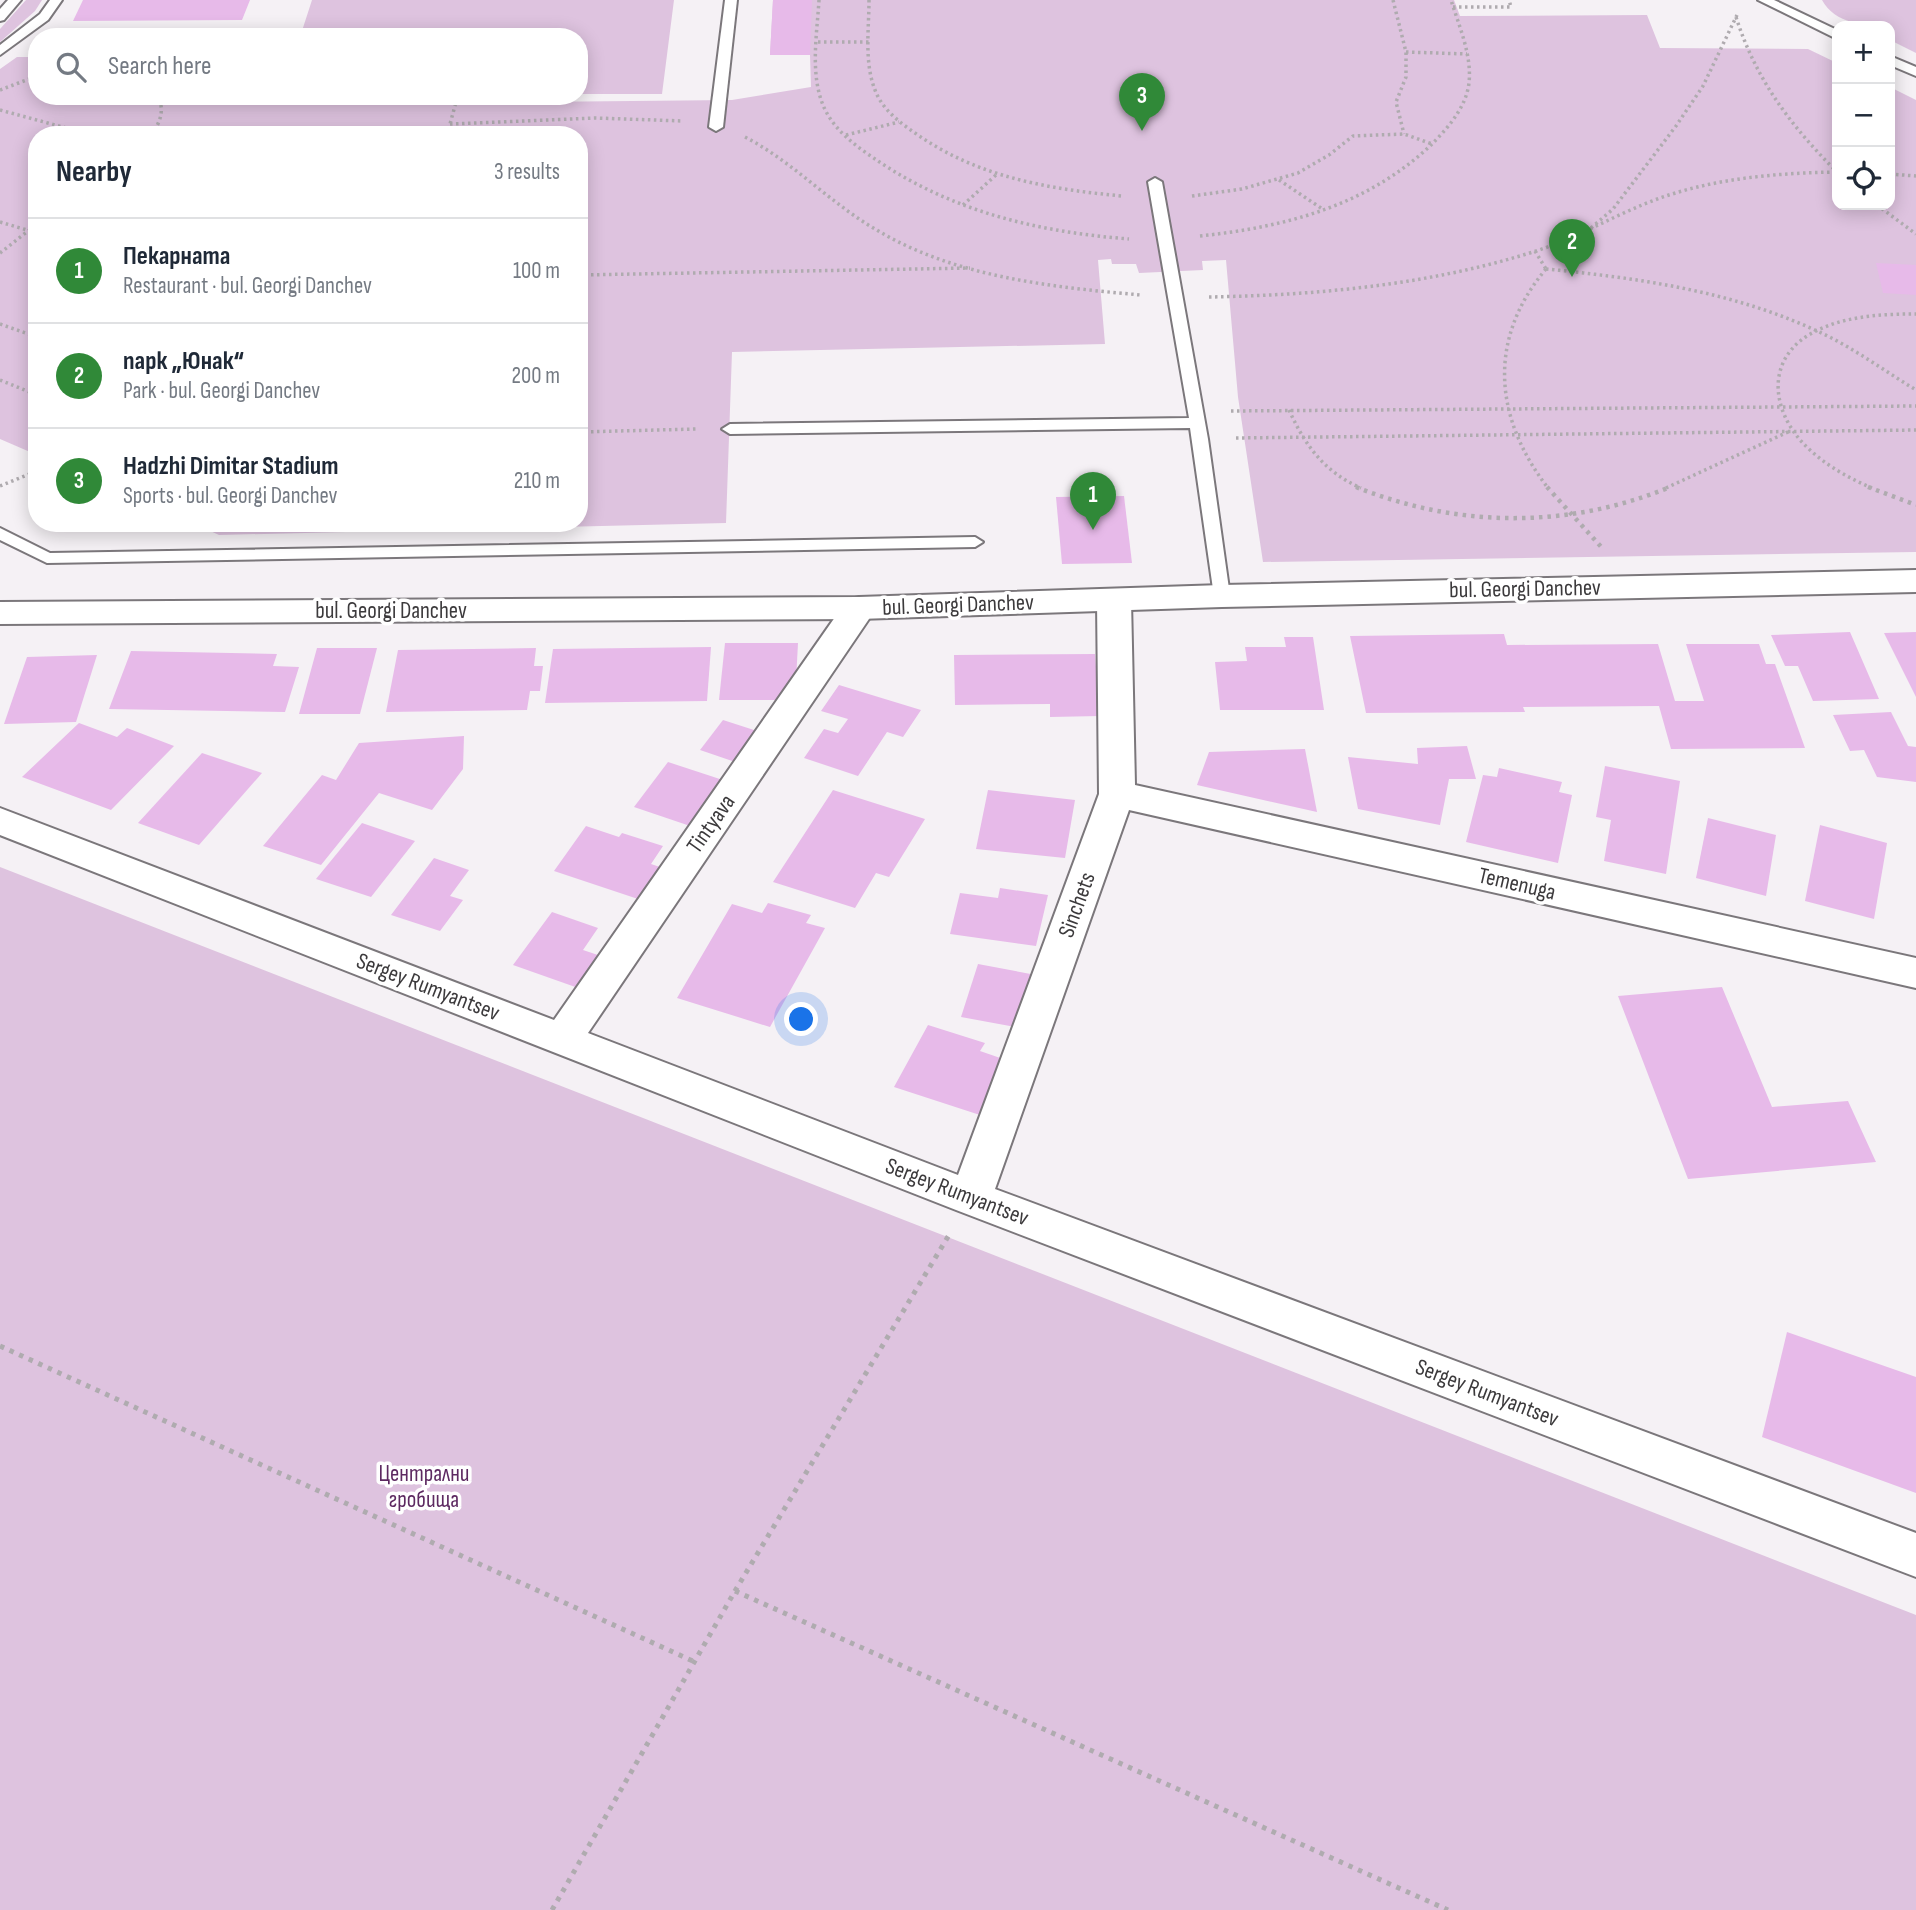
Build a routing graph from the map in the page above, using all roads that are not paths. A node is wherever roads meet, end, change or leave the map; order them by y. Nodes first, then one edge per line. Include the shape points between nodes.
1 (15, 0) edge
2 (56, 0) edge
3 (731, 0) edge
4 (1764, 0) edge
5 (0, 18) edge
6 (31, 28) edge
7 (28, 30) edge
8 (1832, 33) edge
9 (0, 51) edge
10 (1895, 62) edge
11 (1916, 72) edge
12 (716, 127) road end
13 (1155, 182) dead end
14 (1197, 424) junction
15 (730, 429) road end
16 (0, 533) edge
17 (975, 542) dead end
18 (1916, 580) edge
19 (1222, 596) junction
20 (1114, 600) junction
21 (859, 608) junction
22 (0, 613) edge
23 (1117, 794) junction
24 (0, 821) edge
25 (1916, 973) edge
26 (562, 1039) junction
27 (971, 1198) junction
28 (1916, 1555) edge

1 - 5 lane
2 - 6 lane
3 - 12 lane
4 - 8 lane
7 - 9 lane
10 - 11 lane
13 - 14 lane
14 - 15 lane
14 - 19 lane
16 - 17 lane via 47,558
18 - 19 street, bul. Georgi Danchev
19 - 20 street, bul. Georgi Danchev
20 - 21 street, bul. Georgi Danchev
20 - 23 street, Sinchets
21 - 22 street, bul. Georgi Danchev
21 - 26 street, Tintyava
23 - 25 street, Temenuga
23 - 27 street, Sinchets
24 - 26 street, Sergey Rumyantsev
26 - 27 street, Sergey Rumyantsev
27 - 28 street, Sergey Rumyantsev

